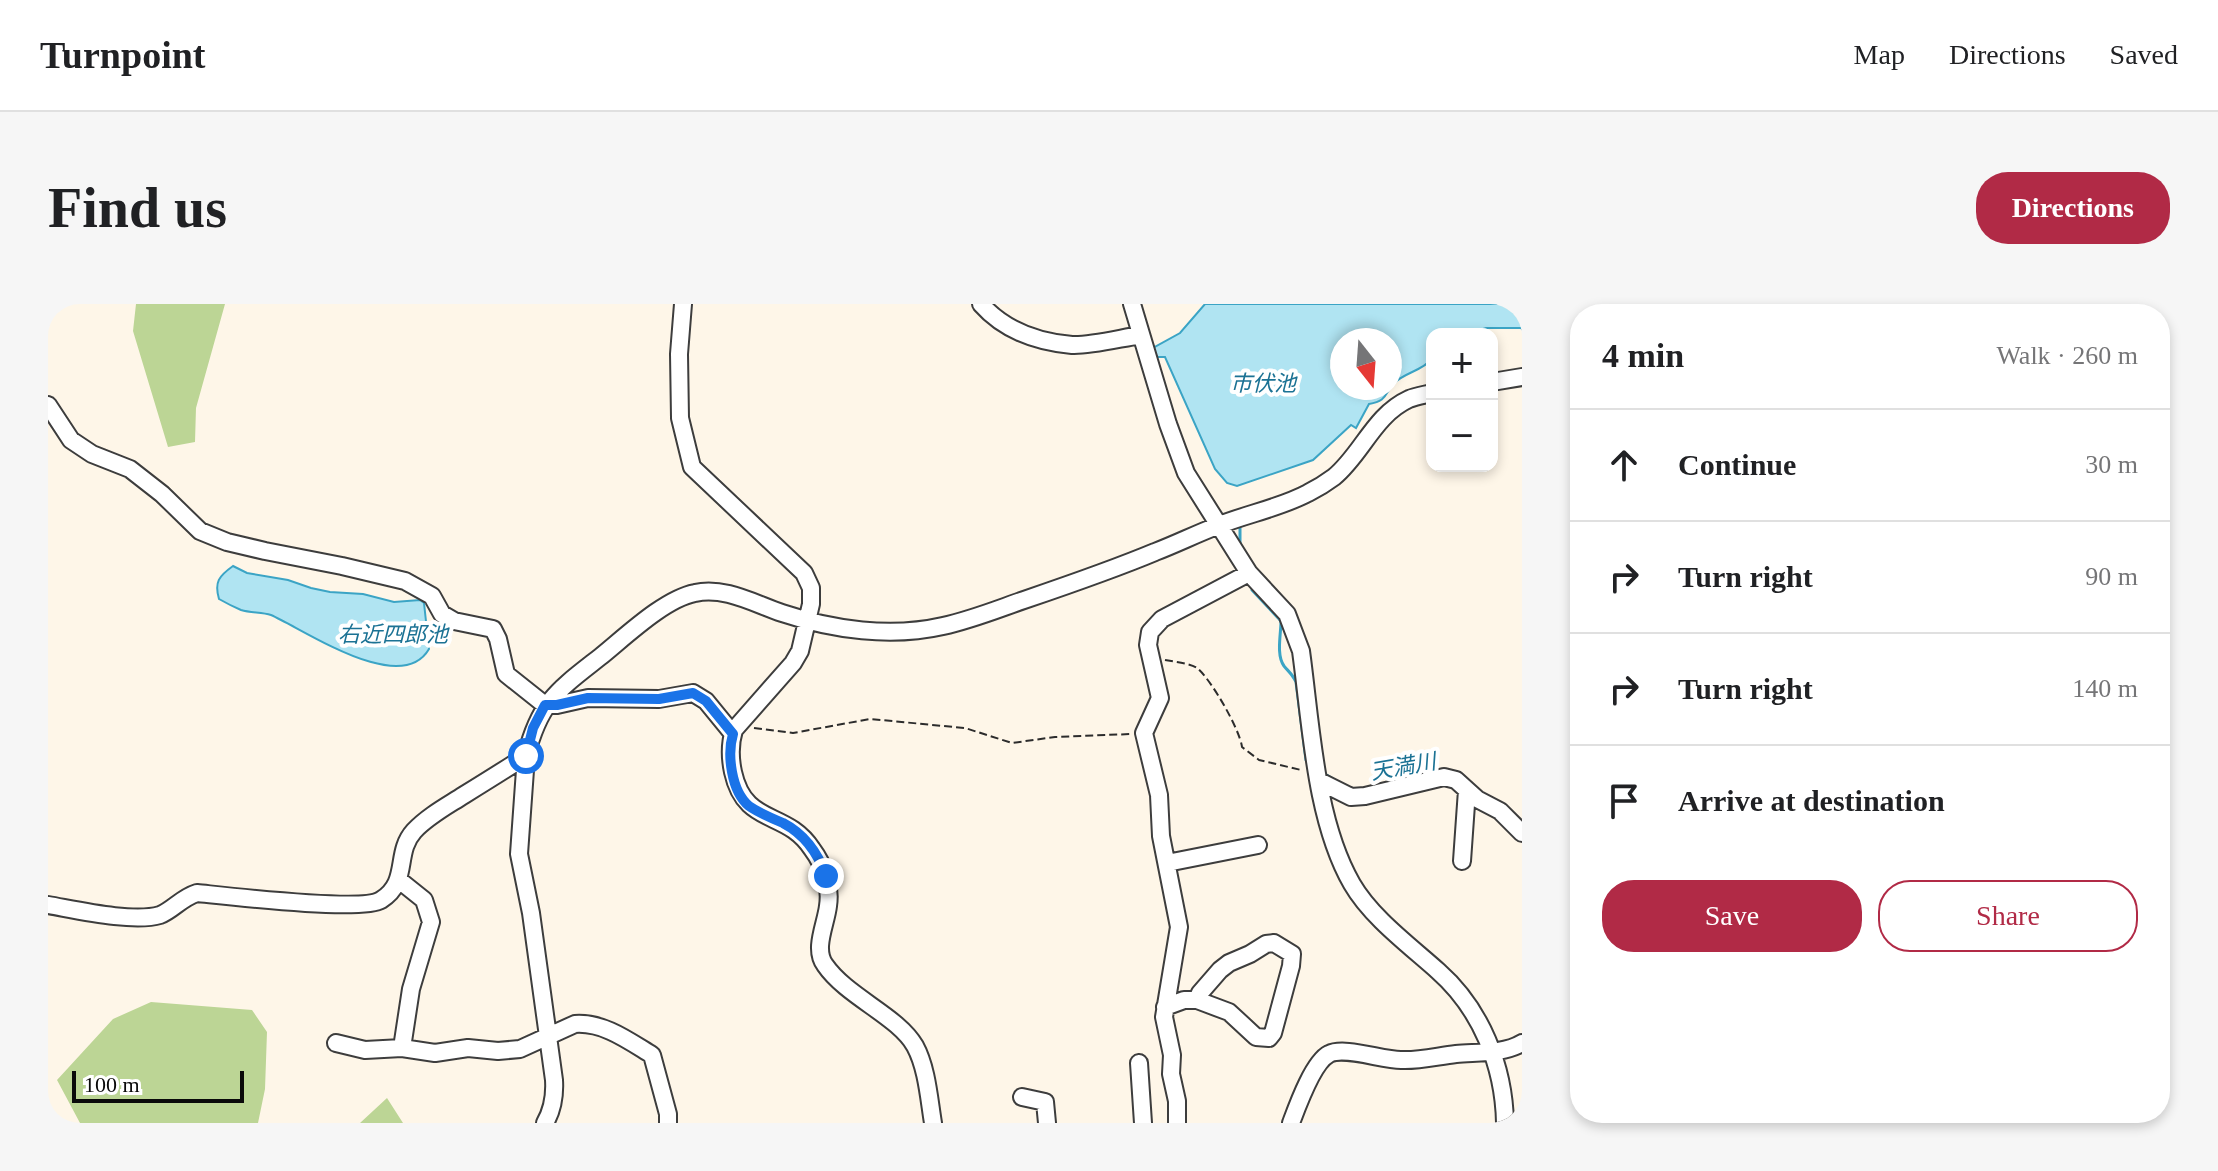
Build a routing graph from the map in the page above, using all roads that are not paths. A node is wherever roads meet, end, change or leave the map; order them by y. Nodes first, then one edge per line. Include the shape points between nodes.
1 (683, 304) edge
2 (981, 304) edge
3 (1132, 304) edge
4 (1141, 335) junction
5 (1522, 377) edge
6 (1498, 381) edge
7 (1426, 395) edge
8 (48, 405) edge
9 (1218, 526) junction
10 (1249, 573) junction
11 (807, 620) junction
12 (545, 705) junction
13 (735, 730) junction
14 (526, 756) junction
15 (1319, 781) junction
16 (1467, 790) junction
17 (1522, 833) edge
18 (1258, 845) dead end
19 (1462, 861) dead end
20 (1167, 863) junction
21 (399, 880) junction
22 (48, 905) edge
23 (1197, 1000) junction
24 (1165, 1007) junction
25 (548, 1037) junction
26 (336, 1043) dead end
27 (1522, 1043) edge
28 (402, 1048) junction
29 (1493, 1051) junction
30 (1139, 1063) dead end
31 (1022, 1097) dead end
32 (545, 1123) edge
33 (668, 1123) edge
34 (933, 1123) edge
35 (1047, 1123) edge
36 (1143, 1123) edge
37 (1177, 1123) edge
38 (1291, 1123) edge
39 (1505, 1123) edge

1 - 11 street via 680,418 692,467 804,573 811,595
2 - 4 street via 1019,333 1073,345
3 - 4 street
4 - 9 street via 1186,473
5 - 6 street
7 - 9 street via 1390,411 1333,478 1306,494
8 - 12 street via 71,440 130,469 200,531 227,542 405,581 432,596 442,614 454,621 493,629 506,674
9 - 10 street
9 - 11 street via 1105,572 944,626 881,632
10 - 15 street via 1287,614 1297,637
10 - 20 street via 1162,619 1150,632 1160,698 1144,733
11 - 12 street via 716,592 687,595 623,638
11 - 13 street via 793,663
12 - 13 street via 693,693
12 - 14 street
13 - 34 street via 732,766 745,802 797,832 822,865 829,903 822,960 912,1041
14 - 21 street via 415,830 406,843
14 - 25 street via 519,854
15 - 16 street via 1351,797 1444,777
15 - 29 street via 1352,885 1458,992
16 - 17 street
16 - 19 street
18 - 20 street
20 - 24 street via 1179,927
21 - 22 street via 379,902 366,905 197,893 162,914 143,918
21 - 28 street via 424,900 431,922 411,989
23 - 23 street via 1220,970 1266,944 1292,954 1269,1038 1256,1037 1229,1012
23 - 24 street
24 - 37 street
25 - 28 street via 511,1051 468,1048 435,1053
25 - 32 street via 555,1097
25 - 33 street via 584,1023 619,1035 652,1055
26 - 28 street via 365,1050
27 - 29 street
29 - 38 street via 1403,1061 1330,1052 1311,1076
29 - 39 street
30 - 36 street
31 - 35 street via 1045,1102

